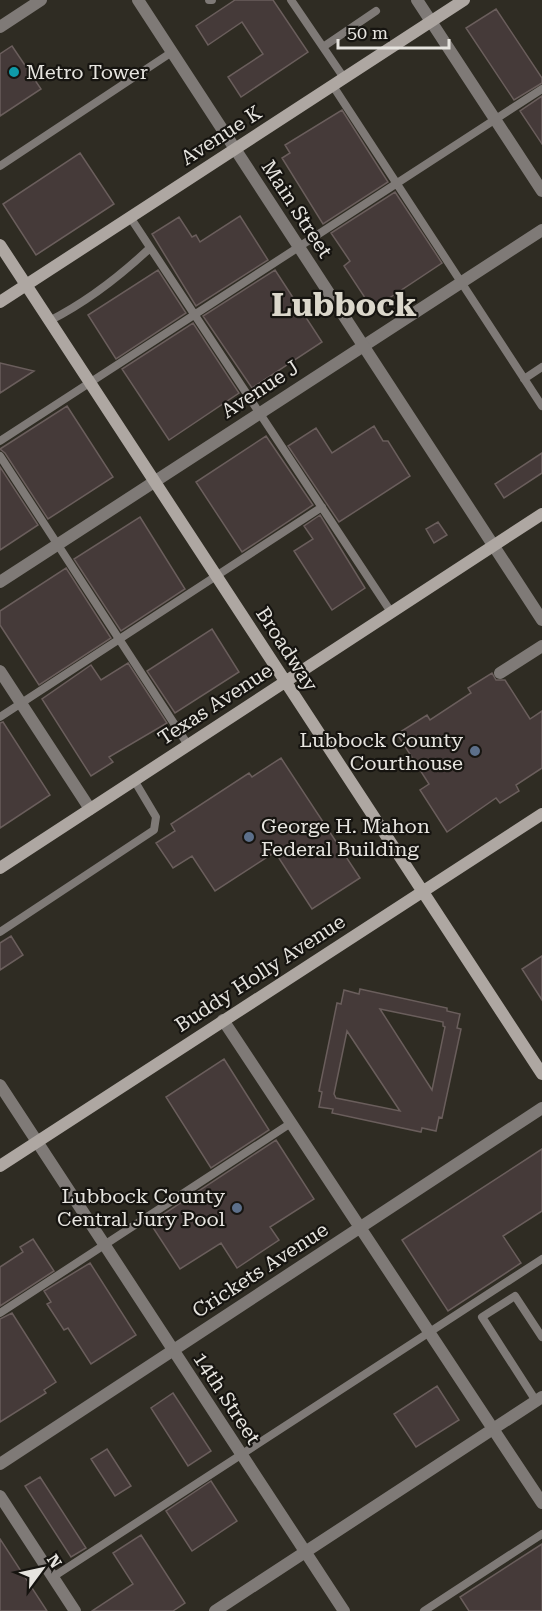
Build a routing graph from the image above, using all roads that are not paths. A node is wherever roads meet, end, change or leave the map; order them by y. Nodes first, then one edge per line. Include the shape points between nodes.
1 (41, 0) edge
2 (138, 0) edge
3 (291, 0) edge
4 (417, 0) edge
5 (464, 0) edge
6 (376, 11) dead end
7 (431, 21) junction
8 (1, 23) edge
9 (323, 47) junction
10 (172, 52) junction
11 (338, 82) junction
12 (542, 88) edge
13 (496, 120) junction
14 (236, 150) junction
15 (0, 166) edge
16 (398, 184) junction
17 (542, 191) edge
18 (130, 218) junction
19 (542, 230) edge
20 (0, 245) edge
21 (150, 248) junction
22 (300, 248) junction
23 (461, 282) junction
24 (26, 285) junction
25 (0, 302) edge
26 (195, 315) junction
27 (50, 321) junction
28 (363, 346) junction
29 (542, 367) edge
30 (524, 378) junction
31 (90, 382) junction
32 (542, 406) edge
33 (260, 412) junction
34 (0, 441) edge
35 (0, 456) edge
36 (154, 481) junction
37 (322, 507) junction
38 (542, 514) edge
39 (58, 544) junction
40 (494, 546) junction
41 (217, 576) junction
42 (0, 582) edge
43 (391, 612) junction
44 (542, 620) edge
45 (120, 639) junction
46 (542, 646) edge
47 (0, 671) edge
48 (500, 673) dead end
49 (285, 682) junction
50 (21, 703) junction
51 (0, 717) edge
52 (188, 745) junction
53 (134, 780) junction
54 (90, 809) junction
55 (542, 814) edge
56 (0, 867) edge
57 (422, 891) junction
58 (0, 932) edge
59 (224, 1020) junction
60 (542, 1074) edge
61 (0, 1085) edge
62 (542, 1108) edge
63 (291, 1123) junction
64 (37, 1142) junction
65 (0, 1166) edge
66 (360, 1227) junction
67 (105, 1245) junction
68 (542, 1258) edge
69 (0, 1313) edge
70 (429, 1331) junction
71 (542, 1337) edge
72 (173, 1350) junction
73 (539, 1399) edge
74 (493, 1428) junction
75 (242, 1455) junction
76 (0, 1464) edge
77 (0, 1496) edge
78 (542, 1503) edge
79 (542, 1534) edge
80 (305, 1552) junction
81 (53, 1576) junction
82 (75, 1611) edge
83 (215, 1611) edge
84 (344, 1611) edge
85 (424, 1611) edge

1 - 8 street
2 - 10 street, Main Street
3 - 9 lane
4 - 7 street
5 - 7 main road, Avenue K
6 - 9 lane
7 - 11 main road, Avenue K
7 - 13 street
9 - 11 lane
10 - 14 street, Main Street
10 - 15 lane
11 - 14 main road, Avenue K
11 - 16 lane
12 - 13 lane
13 - 16 lane
13 - 17 street
14 - 18 main road, Avenue K
14 - 22 street, Main Street
16 - 22 lane
16 - 23 lane
18 - 21 lane
18 - 24 main road, Avenue K
19 - 23 street, Avenue J
20 - 24 main road, Broadway
21 - 26 lane
21 - 27 lane via 75,308
22 - 26 lane
22 - 28 street, Main Street
23 - 28 street, Avenue J
23 - 30 lane
24 - 25 main road, Avenue K
24 - 27 main road, Broadway
26 - 31 lane
26 - 33 lane
27 - 31 main road, Broadway
28 - 33 street, Avenue J
28 - 40 street, Main Street
29 - 30 lane
30 - 32 lane
31 - 34 lane
31 - 36 main road, Broadway
33 - 36 street, Avenue J
33 - 37 lane
35 - 39 lane
36 - 39 street, Avenue J
36 - 41 main road, Broadway
37 - 41 lane
37 - 43 lane
38 - 40 main road, Texas Avenue
39 - 42 street, Avenue J
39 - 45 lane
40 - 43 main road, Texas Avenue
40 - 44 street, Main Street
41 - 45 lane
41 - 49 main road, Broadway
43 - 49 main road, Texas Avenue
45 - 50 lane
45 - 52 lane
46 - 48 street
47 - 50 street
49 - 52 main road, Texas Avenue
49 - 57 main road, Broadway
50 - 51 lane
50 - 54 street
52 - 53 main road, Texas Avenue
53 - 54 main road, Texas Avenue
53 - 58 lane via 156,817 154,830
54 - 56 main road, Texas Avenue
55 - 57 main road, Buddy Holly Avenue
57 - 59 main road, Buddy Holly Avenue
57 - 60 main road, Broadway
59 - 63 street
59 - 64 main road, Buddy Holly Avenue
61 - 64 street, 14th Street
62 - 66 street, Crickets Avenue
63 - 66 street
63 - 67 lane
64 - 65 main road, Buddy Holly Avenue
64 - 67 street, 14th Street
66 - 70 street
66 - 72 street, Crickets Avenue
67 - 69 lane
67 - 72 street, 14th Street
68 - 70 lane
70 - 74 street
70 - 75 lane
71 - 73 lane via 515,1296 482,1317
72 - 75 street, 14th Street
72 - 76 street, Crickets Avenue
73 - 74 street
74 - 78 street
74 - 80 street
75 - 80 street, 14th Street
75 - 81 lane
77 - 81 street
79 - 85 lane
80 - 83 street
80 - 84 street, 14th Street
81 - 82 street

